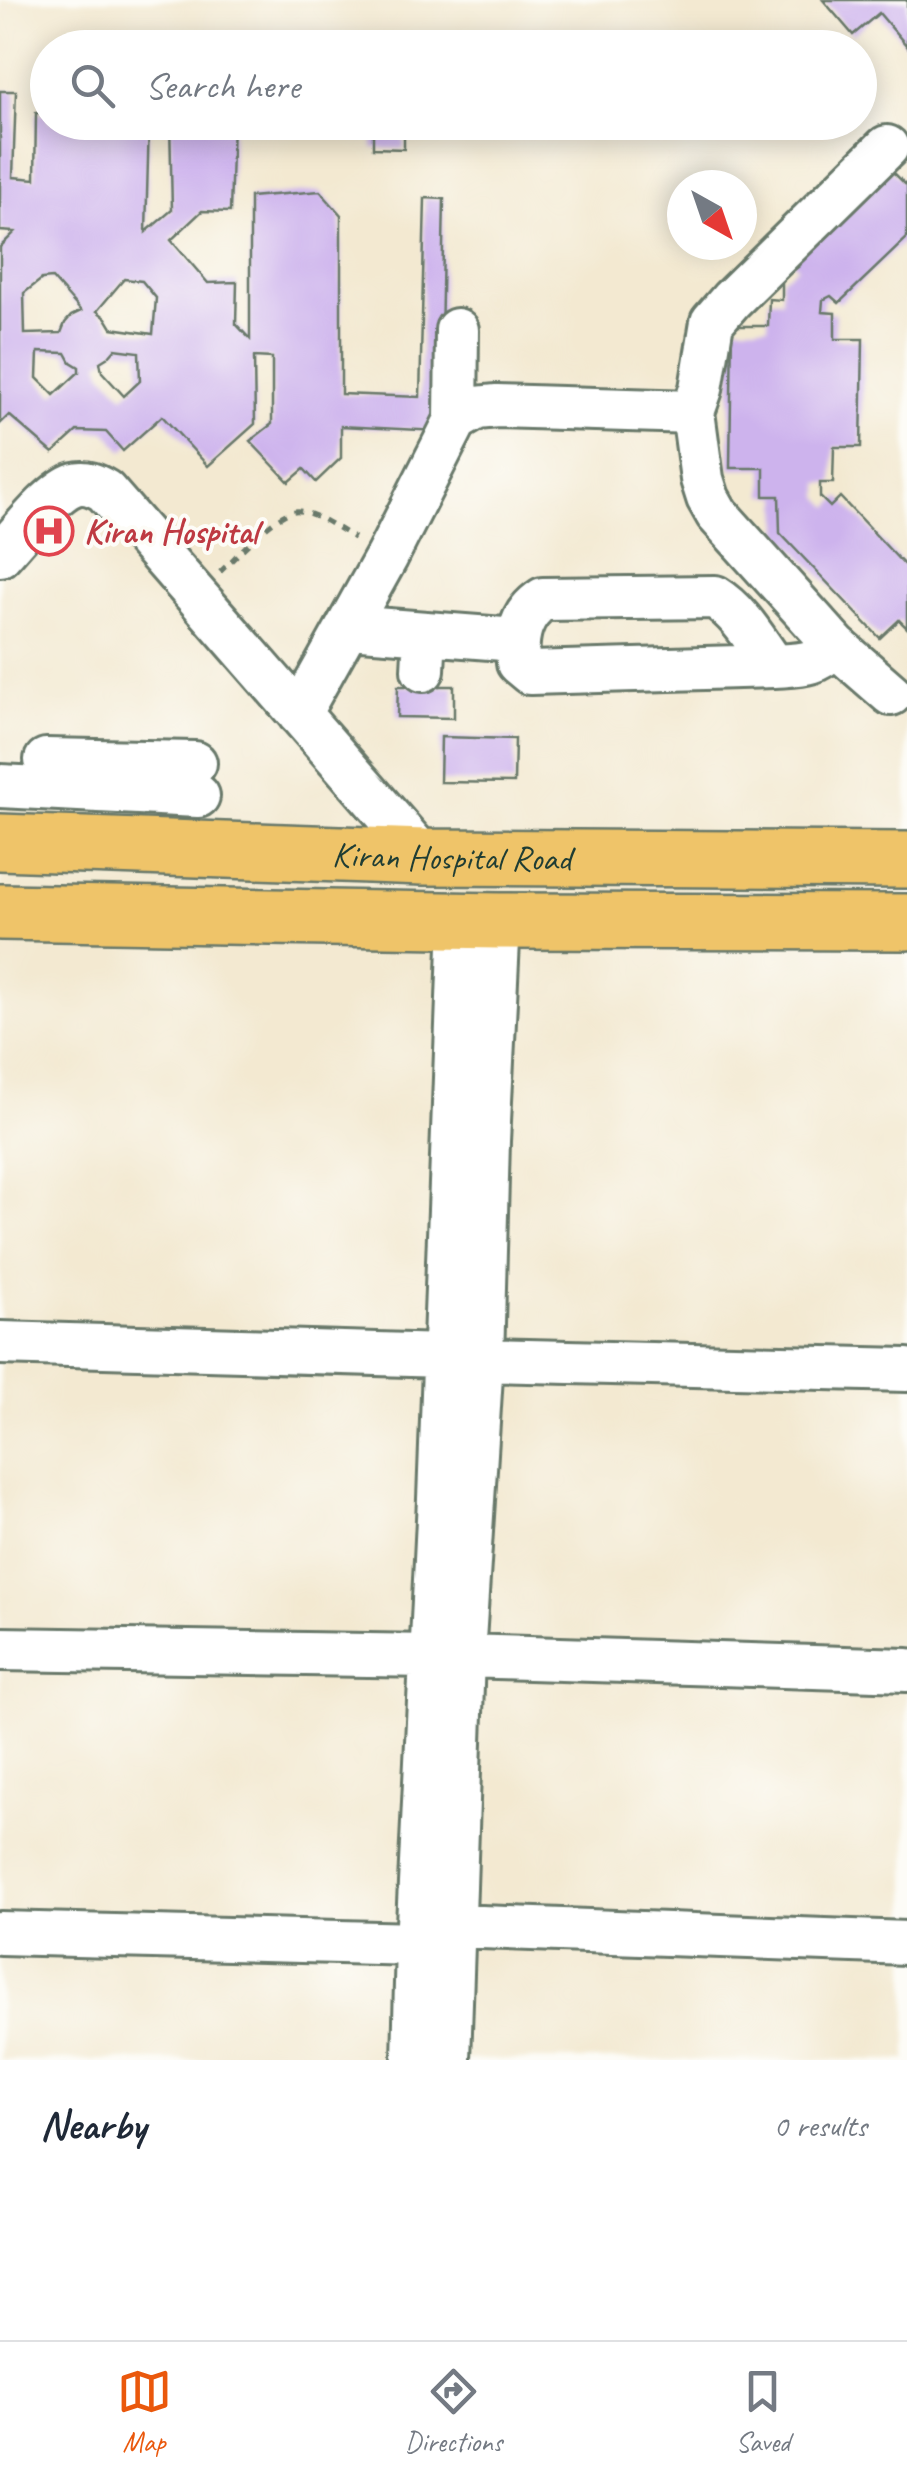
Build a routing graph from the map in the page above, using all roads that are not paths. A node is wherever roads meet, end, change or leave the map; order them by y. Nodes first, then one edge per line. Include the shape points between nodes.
1 (887, 147) dead end
2 (457, 330) dead end
3 (692, 412) junction
4 (456, 420) junction
5 (0, 556) edge
6 (348, 627) junction
7 (516, 640) junction
8 (836, 646) junction
9 (774, 666) junction
10 (889, 697) edge
11 (299, 714) junction
12 (0, 759) edge
13 (0, 786) edge
14 (0, 842) edge
15 (424, 857) junction
16 (781, 858) junction
17 (907, 860) edge
18 (0, 912) edge
19 (777, 920) junction
20 (480, 921) junction
21 (907, 922) edge
22 (0, 1343) edge
23 (463, 1358) junction
24 (907, 1370) edge
25 (0, 1649) edge
26 (447, 1656) junction
27 (907, 1670) edge
28 (0, 1933) edge
29 (436, 1935) junction
30 (907, 1943) edge
31 (414, 2060) edge
32 (449, 2060) edge

1 - 3 street via 712,322
2 - 4 street
3 - 4 street via 497,406
3 - 8 street via 702,480 717,514
4 - 6 street
5 - 11 street via 60,491 85,483 105,491
6 - 7 street via 424,652
6 - 11 street
7 - 9 street via 518,663 530,672
7 - 9 street via 531,608 543,599 715,598 738,616
8 - 9 street via 816,662
8 - 10 street
11 - 15 street
12 - 13 street via 197,779
14 - 15 main road, Kiran Hospital Road
15 - 16 main road, Kiran Hospital Road
16 - 17 main road, Kiran Hospital Road
16 - 19 main road
18 - 20 main road, Kiran Hospital Road
19 - 20 main road, Kiran Hospital Road
19 - 21 main road, Kiran Hospital Road
20 - 23 street
22 - 23 street
23 - 24 street
23 - 26 street
25 - 26 street
26 - 27 street
26 - 29 street
28 - 29 street
29 - 30 street
29 - 31 street
29 - 32 street

